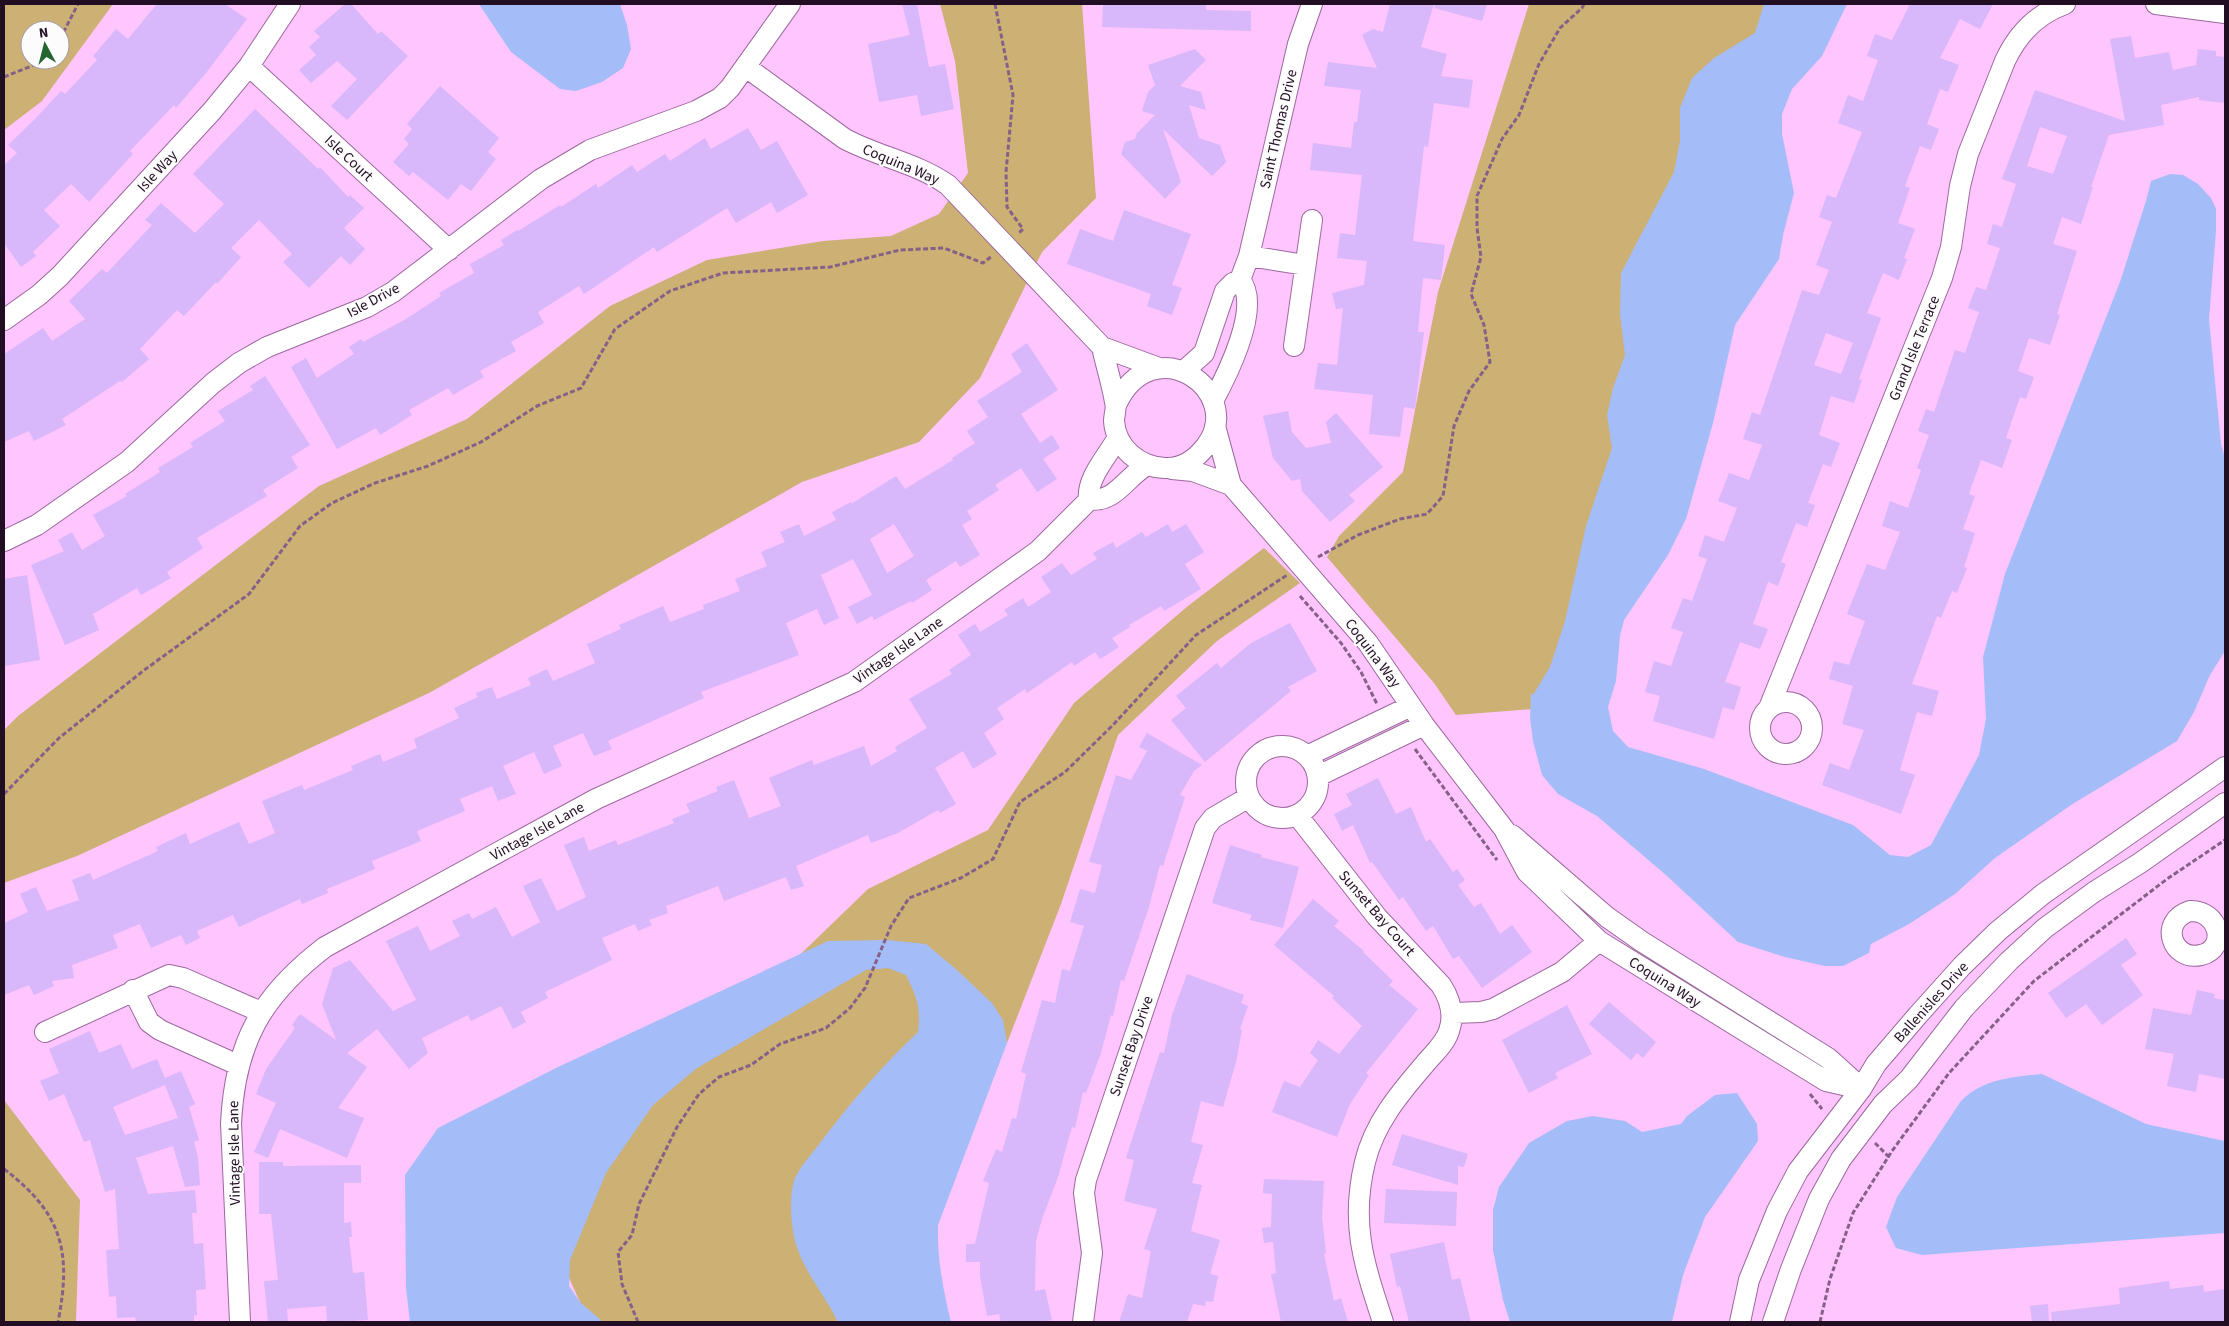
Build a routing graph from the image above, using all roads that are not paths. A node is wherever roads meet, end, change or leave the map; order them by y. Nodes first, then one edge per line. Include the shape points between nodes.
1 (290, 4) edge
2 (790, 4) edge
3 (1312, 4) edge
4 (2065, 4) edge
5 (2156, 4) edge
6 (2225, 13) edge
7 (249, 66) junction
8 (746, 67) junction
9 (1312, 220) dead end
10 (449, 250) junction
11 (1248, 256) junction
12 (1305, 265) junction
13 (1240, 280) junction
14 (1220, 310) junction
15 (1245, 314) junction
16 (4, 320) edge
17 (1294, 346) dead end
18 (1102, 347) junction
19 (1159, 368) junction
20 (1184, 372) junction
21 (1213, 401) junction
22 (1116, 405) junction
23 (1215, 426) junction
24 (1118, 437) junction
25 (1147, 465) junction
26 (1170, 468) junction
27 (1231, 485) junction
28 (1089, 500) junction
29 (4, 541) edge
30 (1411, 706) junction
31 (1769, 708) dead end
32 (1424, 725) junction
33 (1307, 756) junction
34 (2225, 767) edge
35 (1318, 776) junction
36 (1249, 797) junction
37 (2225, 803) edge
38 (1297, 815) junction
39 (1504, 830) junction
40 (1599, 941) junction
41 (132, 990) junction
42 (262, 1012) junction
43 (1453, 1013) junction
44 (46, 1032) dead end
45 (238, 1065) junction
46 (1861, 1089) junction
47 (1883, 1104) junction
48 (240, 1322) edge
49 (1083, 1322) edge
50 (1383, 1322) edge
51 (1740, 1322) edge
52 (1773, 1322) edge

1 - 7 street, Isle Way
2 - 8 street, Isle Drive
3 - 11 street, Saint Thomas Drive via 1298,44
4 - 31 street, Grand Isle Terrace via 2046,12 2026,28 2005,61 1968,154 1942,278
5 - 6 street
7 - 10 street, Isle Court
7 - 16 street, Isle Way via 212,111 60,276
8 - 10 street, Isle Drive via 730,88 709,105 616,139 565,164
8 - 18 street, Coquina Way via 845,139 948,185
9 - 12 street
10 - 29 street, Isle Drive via 393,292 367,306 239,363 213,382 127,462 37,525
11 - 12 street
11 - 13 street, Saint Thomas Drive
12 - 17 street
13 - 14 street, Saint Thomas Drive via 1226,291
13 - 15 street via 1248,295
14 - 15 street
14 - 20 street, Saint Thomas Drive via 1204,353
15 - 21 street via 1242,336
18 - 19 street, Coquina Way
18 - 22 street, Coquina Way
19 - 20 street
19 - 22 street via 1132,380
20 - 21 street via 1196,378
21 - 23 street
22 - 24 street via 1114,421
23 - 26 street via 1210,442 1200,455 1186,464
23 - 27 street, Coquina Way
24 - 25 street via 1129,454
24 - 28 street via 1092,476
25 - 26 street
25 - 28 street, Vintage Isle Lane via 1117,491 1100,500
26 - 27 street, Coquina Way via 1193,471
27 - 30 street, Coquina Way via 1368,642
28 - 42 street, Vintage Isle Lane via 1038,551 854,682 596,799 325,947 280,986
30 - 32 street, Coquina Way
30 - 33 street
32 - 35 street
32 - 39 street, Coquina Way
33 - 35 street
33 - 36 street via 1298,749 1275,746 1254,757 1245,780
34 - 46 street, Ballenisles Drive via 2088,861 1998,931 1918,1015 1876,1064
35 - 38 street via 1314,799
36 - 38 street via 1261,812 1272,817
36 - 49 street, Sunset Bay Drive via 1213,818 1205,828 1086,1180 1084,1193 1092,1252
37 - 47 street, Ballenisles Drive via 2045,928 1964,1008 1909,1079
38 - 43 street, Sunset Bay Court via 1378,917 1441,985
39 - 40 street, Coquina Way via 1527,872
39 - 46 street, Coquina Way via 1607,917 1828,1058
40 - 43 street via 1562,972 1493,1009
40 - 46 street, Coquina Way via 1826,1081
41 - 42 street via 169,975
41 - 44 street
41 - 45 street via 149,1022 160,1030
42 - 45 street, Vintage Isle Lane
43 - 50 street via 1449,1032 1390,1107 1366,1159 1360,1188 1359,1238 1364,1266
45 - 48 street, Vintage Isle Lane via 232,1123
46 - 47 street, Coquina Way
46 - 51 street, Ballenisles Drive via 1798,1171 1777,1211 1749,1280
47 - 52 street, Ballenisles Drive via 1840,1159 1791,1268

